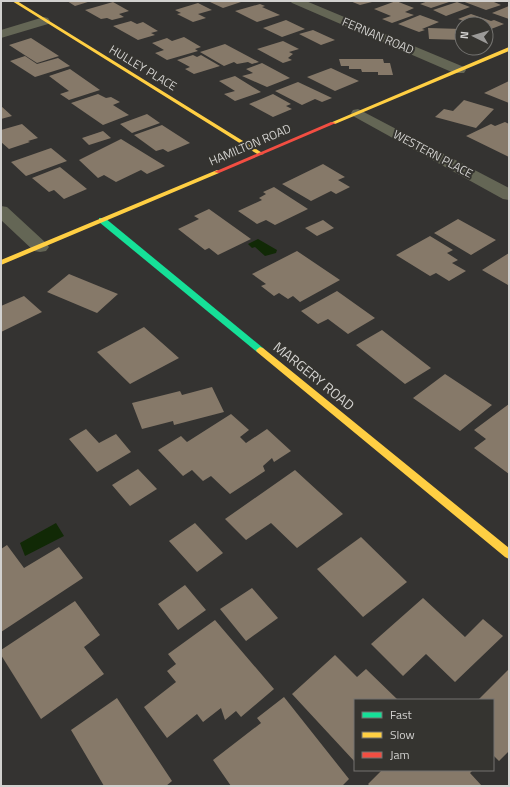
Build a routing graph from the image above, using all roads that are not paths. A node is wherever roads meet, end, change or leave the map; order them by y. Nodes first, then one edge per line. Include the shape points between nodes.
1 (14, 1) edge
2 (296, 1) edge
3 (44, 21) junction
4 (1, 34) edge
5 (509, 49) edge
6 (459, 70) junction
7 (358, 113) junction
8 (261, 154) junction
9 (509, 195) edge
10 (1, 211) edge
11 (102, 220) junction
12 (40, 246) junction
13 (1, 263) edge
14 (509, 554) edge

1 - 3 street, HULLEY PLACE
2 - 6 street, FERNAN ROAD
3 - 4 street
3 - 8 street, HULLEY PLACE
5 - 6 street, HAMILTON ROAD
6 - 7 street, HAMILTON ROAD
7 - 8 street, HAMILTON ROAD
7 - 9 street, WESTERN PLACE
8 - 11 street, HAMILTON ROAD
10 - 12 street
11 - 12 street, HAMILTON ROAD
11 - 14 street, MARGERY ROAD
12 - 13 street, HAMILTON ROAD

